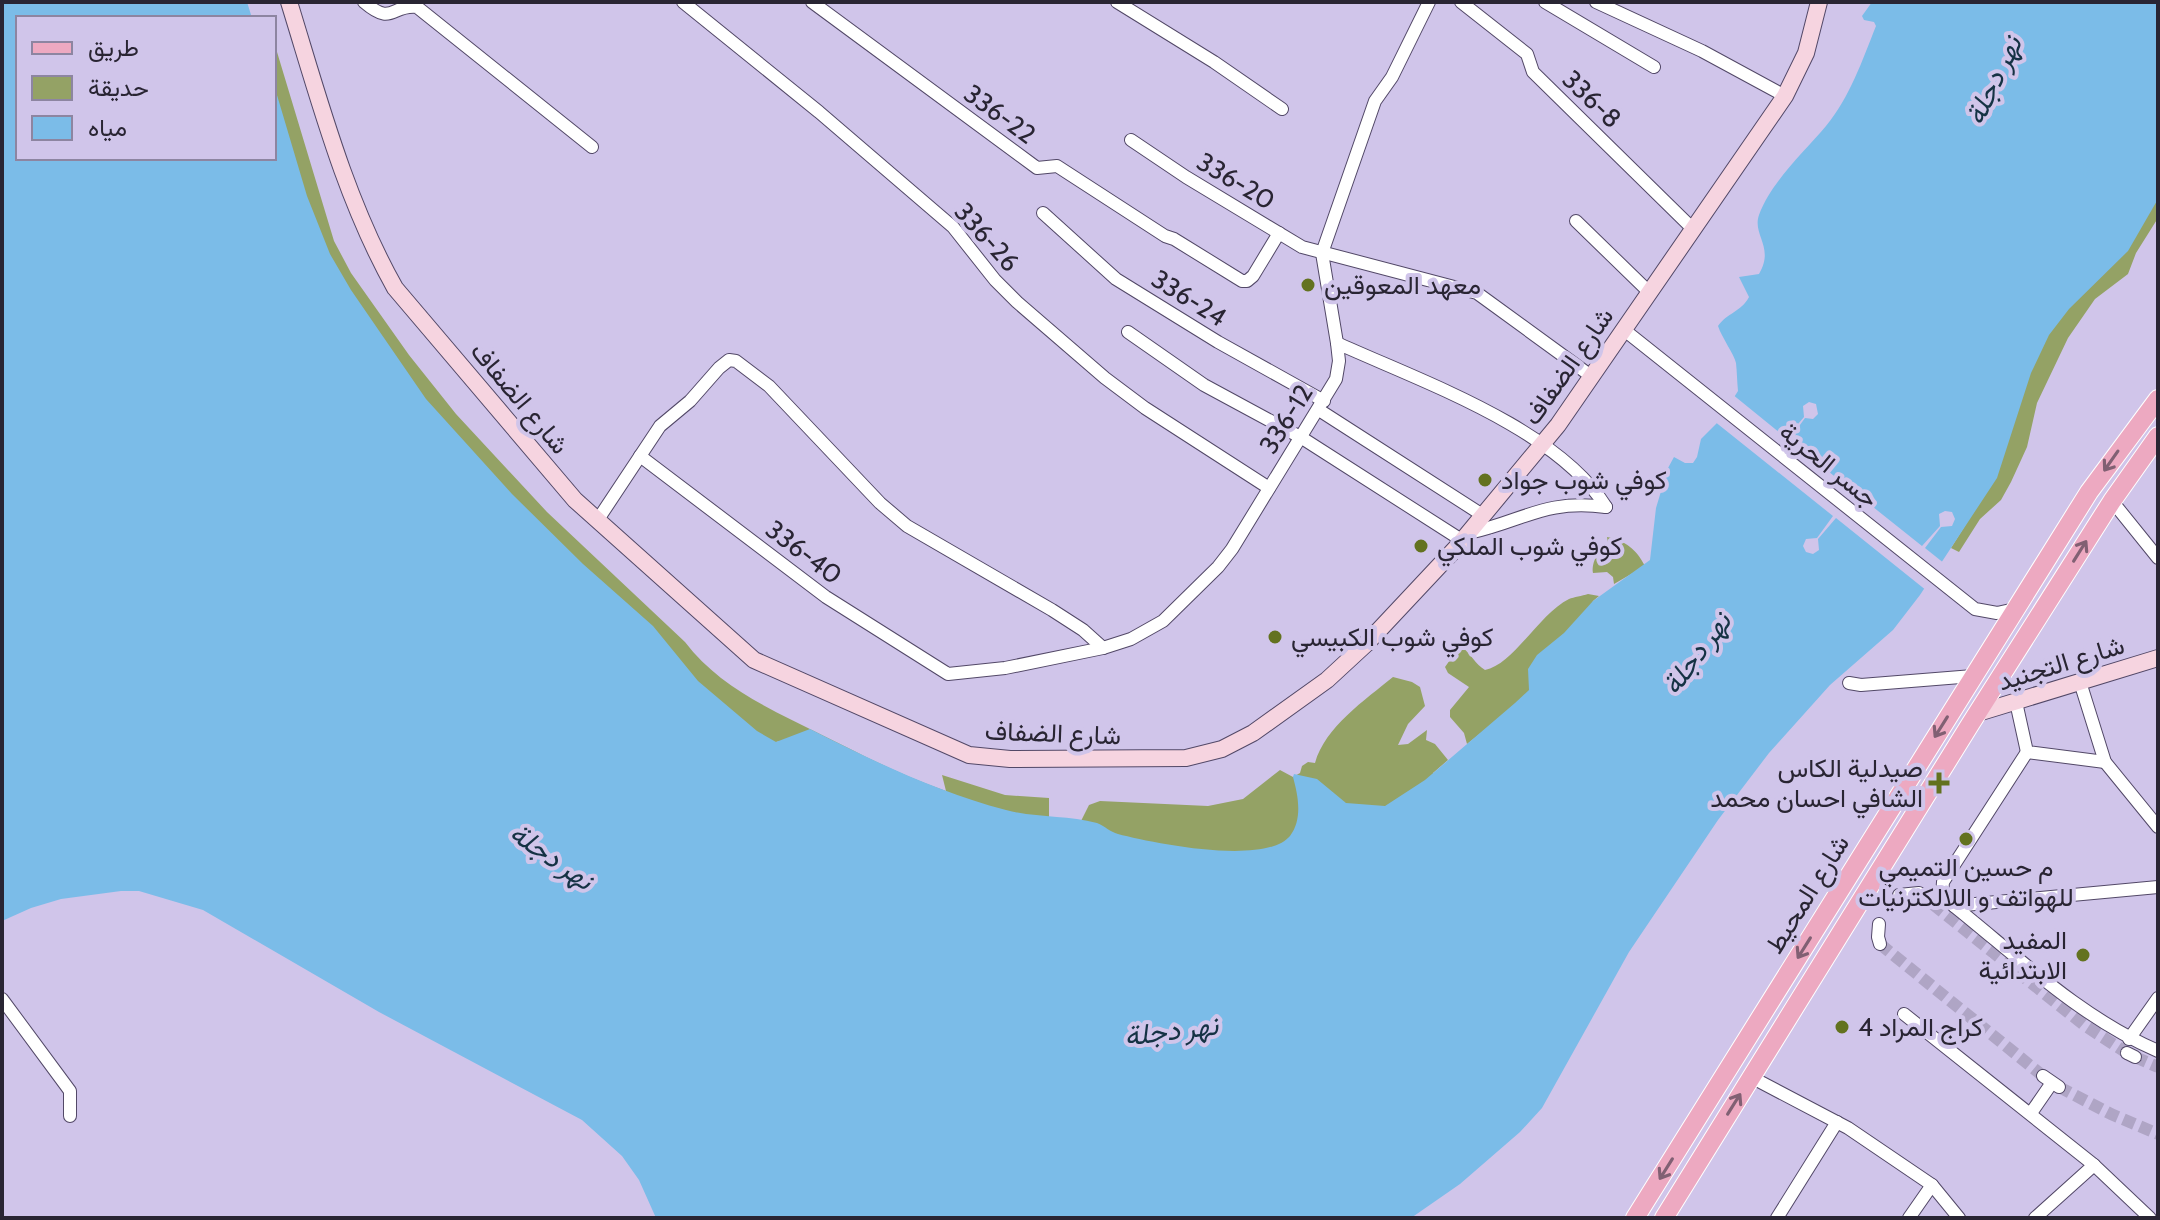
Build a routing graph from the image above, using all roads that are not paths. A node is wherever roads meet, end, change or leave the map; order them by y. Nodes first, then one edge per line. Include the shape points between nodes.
1 (289, 2) edge
2 (364, 2) edge
3 (683, 2) edge
4 (812, 2) edge
5 (1117, 2) edge
6 (1429, 2) edge
7 (1545, 2) edge
8 (1596, 2) edge
9 (1819, 2) edge
10 (1464, 3) edge
11 (1654, 67) dead end
12 (1785, 96) junction
13 (1282, 109) dead end
14 (1131, 140) dead end
15 (592, 147) dead end
16 (1043, 213) dead end
17 (1576, 221) dead end
18 (1693, 229) junction
19 (1279, 233) junction
20 (1322, 253) junction
21 (1649, 292) junction
22 (1623, 329) junction
23 (1128, 332) dead end
24 (1337, 343) junction
25 (1591, 376) junction
26 (2158, 399) edge
27 (1322, 406) junction
28 (2158, 436) edge
29 (1302, 438) junction
30 (1544, 442) junction
31 (640, 456) junction
32 (1269, 488) junction
33 (2112, 501) junction
34 (1484, 516) junction
35 (597, 521) junction
36 (1466, 537) junction
37 (2158, 558) edge
38 (2030, 585) junction
39 (2051, 597) junction
40 (2014, 610) junction
41 (2034, 623) junction
42 (1103, 648) junction
43 (2158, 658) edge
44 (948, 674) joint
45 (1973, 676) junction
46 (2080, 682) junction
47 (1849, 683) dead end
48 (2016, 702) junction
49 (1978, 713) junction
50 (2027, 752) junction
51 (2105, 762) junction
52 (2158, 827) edge
53 (2158, 887) edge
54 (1919, 893) tunnel mouth
55 (1899, 895) dead end
56 (1954, 906) junction
57 (1879, 924) dead end
58 (1880, 944) dead end
59 (2158, 998) edge
60 (2, 999) edge
61 (1904, 1014) dead end
62 (2133, 1048) junction
63 (2158, 1051) edge
64 (1751, 1077) junction
65 (2050, 1083) dead end
66 (2031, 1113) junction
67 (70, 1116) dead end
68 (1837, 1122) junction
69 (2094, 1165) junction
70 (1932, 1185) junction
71 (1635, 1218) edge
72 (1664, 1218) edge
73 (1777, 1218) edge
74 (1909, 1218) edge
75 (1959, 1218) edge
76 (2035, 1218) edge
77 (2150, 1218) edge

1 - 35 street, شارع الضفاف via 330,135 395,288
2 - 15 street via 383,15 417,7
3 - 32 street, 336-26 via 953,227 1017,302 1105,378
4 - 19 street, 336-22 via 1037,168 1057,166 1242,281 1253,276
5 - 13 street
6 - 20 street, 336-12 via 1375,101
7 - 11 street
8 - 12 street
9 - 12 street, شارع الضفاف via 1806,53
10 - 18 street, 336-8 via 1527,54 1533,72
12 - 18 street, شارع الضفاف
14 - 19 street, 336-20
16 - 27 street, 336-24 via 1116,279
17 - 21 street
18 - 21 street, شارع الضفاف
19 - 20 street, 336-20
20 - 24 street, 336-12
20 - 25 street, 336-20 via 1477,293
21 - 22 street, شارع الضفاف
22 - 25 street, شارع الضفاف
22 - 40 street, جسر الحرية via 1975,609
23 - 29 street via 1204,385
24 - 27 street, 336-12 via 1338,371
24 - 30 street
25 - 30 street, شارع الضفاف
26 -> 38 main road, شارع المحيط via 2089,492
27 - 29 street, 336-12
27 - 34 street, 336-24
28 - 33 main road, شارع المحيط
29 - 32 street, 336-12
29 - 36 street
30 - 34 street, شارع الضفاف
30 - 36 street via 1606,507 1552,506
31 - 35 street
31 - 42 street via 664,421 721,366 736,361 769,386 907,526 1052,610
31 - 44 street, 336-40 via 826,597
32 - 42 street, 336-12 via 1218,567 1163,621
33 - 37 street
39 -> 33 main road, شارع المحيط
34 - 36 street, شارع الضفاف
35 - 36 street, شارع الضفاف via 754,660 969,755 1010,759 1173,760 1222,749 1337,672
38 - 39 main road via 2037,596
38 - 40 main road, شارع المحيط
39 - 41 main road, شارع المحيط
40 - 41 main road via 2028,614
40 - 45 main road, شارع المحيط
41 - 49 main road, شارع المحيط
42 - 44 street, 336-12
43 - 46 street, شارع التجنيد
45 - 47 street
45 -> 71 main road, شارع المحيط
46 - 48 street, شارع التجنيد
46 - 51 street
48 - 49 street, شارع التجنيد
48 - 50 street
49 - 64 main road, شارع المحيط
50 - 51 street
50 - 56 street via 1943,882 1942,894
51 - 52 street
53 - 56 street
54 - 55 street
56 - 62 street
57 - 58 street
59 - 62 street
60 - 67 street via 70,1091
61 - 66 street
62 - 63 street
64 - 68 street
72 -> 64 main road, شارع المحيط
65 - 66 street
66 - 69 street
68 - 70 street
68 - 73 street
69 - 76 street
69 - 77 street
70 - 74 street
70 - 75 street

